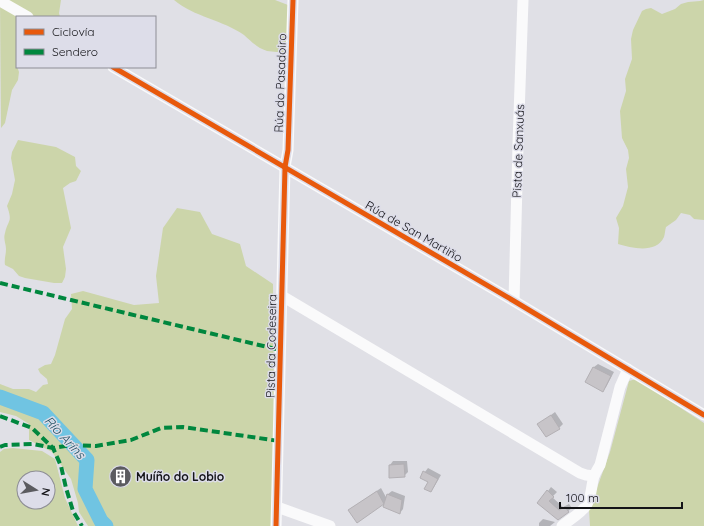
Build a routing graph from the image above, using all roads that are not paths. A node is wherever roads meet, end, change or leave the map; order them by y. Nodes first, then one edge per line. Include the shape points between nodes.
1 (293, 0) edge
2 (523, 0) edge
3 (0, 1) edge
4 (26, 16) edge
5 (115, 68) edge
6 (286, 167) junction
7 (282, 296) junction
8 (514, 301) junction
9 (628, 369) junction
10 (704, 415) edge
11 (594, 476) junction
12 (277, 507) junction
13 (276, 526) edge
14 (330, 526) edge
15 (562, 526) edge

1 - 6 street, Rúa do Pasadoiro
2 - 8 street, Pista de Sanxuás
3 - 4 street
5 - 6 street, Rúa de San Martiño
6 - 7 street, Pista da Codeseira
6 - 8 street, Rúa de San Martiño
7 - 11 street via 580,473
7 - 12 street, Pista da Codeseira
8 - 9 street, Rúa de San Martiño
9 - 10 street, Rúa de San Martiño
9 - 11 street via 620,387 600,465
11 - 15 street via 585,508
12 - 13 street, Pista da Codeseira
12 - 14 street

